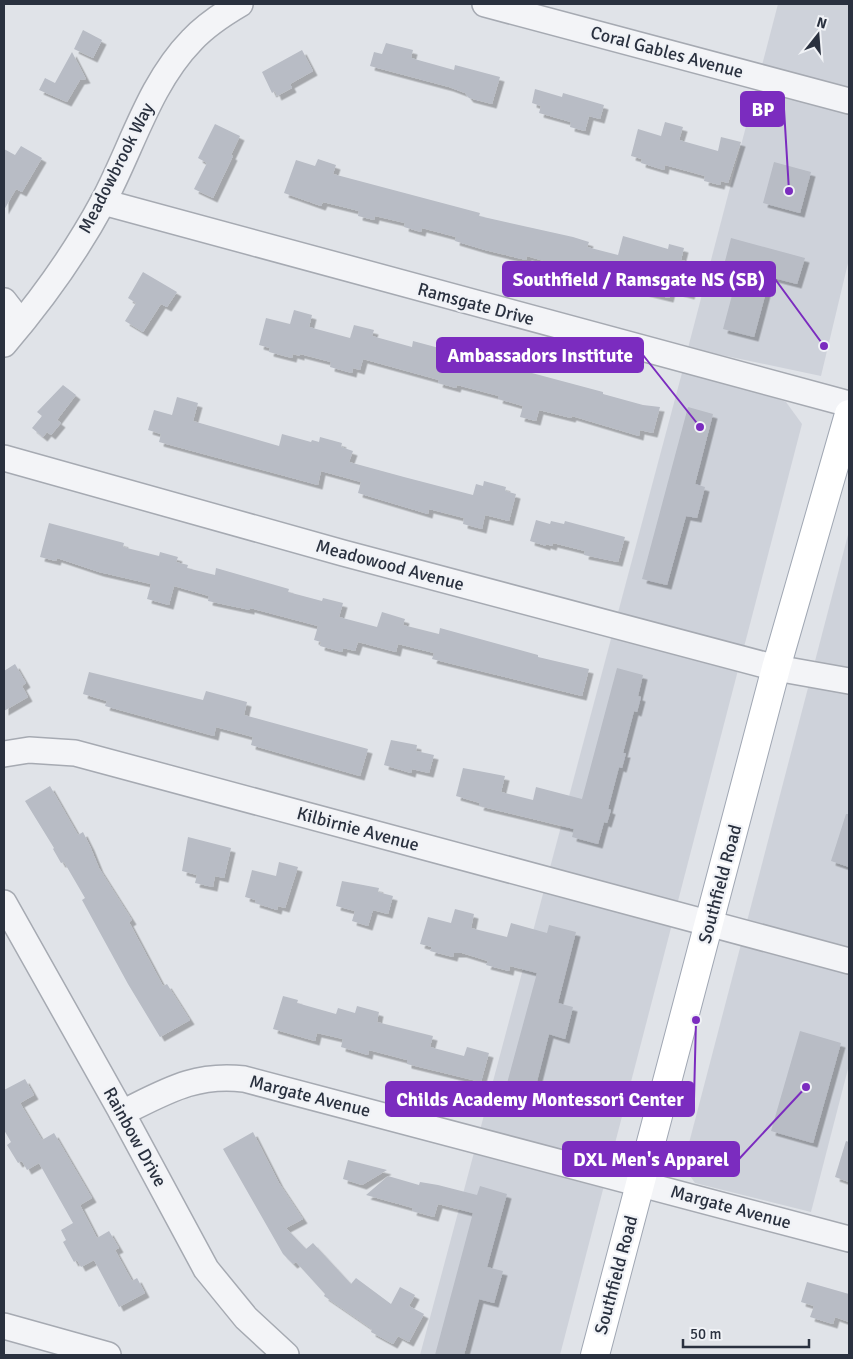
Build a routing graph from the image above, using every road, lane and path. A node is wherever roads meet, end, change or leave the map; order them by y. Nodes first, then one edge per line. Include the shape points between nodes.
1 (240, 4) edge
2 (485, 4) edge
3 (849, 101) edge
4 (103, 202) junction
5 (4, 301) edge
6 (21, 323) junction
7 (4, 344) edge
8 (849, 404) edge
9 (849, 414) edge
10 (4, 458) edge
11 (776, 668) junction
12 (849, 682) edge
13 (4, 754) edge
14 (4, 903) edge
15 (710, 922) junction
16 (849, 961) edge
17 (122, 1112) junction
18 (641, 1184) junction
19 (849, 1239) edge
20 (4, 1326) edge
21 (108, 1355) edge
22 (286, 1355) edge
23 (595, 1355) edge

1 - 4 street, Meadowbrook Way via 192,39 166,72
2 - 3 street, Coral Gables Avenue
4 - 6 street, Meadowbrook Way via 56,276
4 - 8 street, Ramsgate Drive
5 - 6 street
6 - 7 street, Meadowbrook Way
9 - 11 main road, Southfield Road
10 - 11 street, Meadowood Avenue via 343,553
11 - 12 street, Meadowood Avenue
11 - 15 main road, Southfield Road
13 - 15 street, Kilbirnie Avenue via 29,750 75,753
14 - 17 street, Rainbow Drive
15 - 16 street, Kilbirnie Avenue
15 - 18 main road, Southfield Road
17 - 18 street, Margate Avenue via 180,1084 210,1078 244,1079
17 - 22 street, Rainbow Drive via 206,1269 246,1318
18 - 19 street, Margate Avenue
18 - 23 main road, Southfield Road
20 - 21 street

